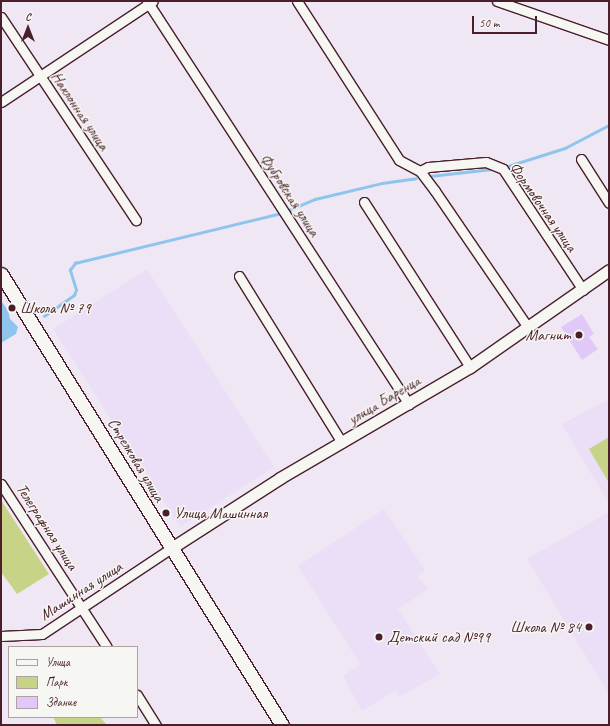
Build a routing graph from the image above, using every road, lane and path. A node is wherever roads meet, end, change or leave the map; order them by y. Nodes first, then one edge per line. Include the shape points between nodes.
1 (297, 1) edge
2 (497, 1) edge
3 (150, 2) edge
4 (1, 17) edge
5 (609, 40) edge
6 (40, 78) junction
7 (1, 102) edge
8 (581, 159) dead end
9 (420, 171) junction
10 (364, 202) dead end
11 (609, 203) edge
12 (136, 220) dead end
13 (609, 270) edge
14 (1, 274) edge
15 (238, 276) dead end
16 (583, 290) junction
17 (529, 328) junction
18 (470, 367) junction
19 (409, 404) junction
20 (342, 443) junction
21 (1, 484) edge
22 (170, 549) junction
23 (82, 608) junction
24 (1, 636) edge
25 (106, 646) edge
26 (138, 697) edge
27 (156, 725) edge
28 (282, 725) edge

1 - 9 street via 398,160
2 - 5 street
3 - 6 street
3 - 19 street, Фубровская улица
4 - 6 street, Наклонная улица
6 - 7 street
6 - 12 street, Наклонная улица
8 - 11 street
9 - 16 street, Формовочная улица via 486,162 503,169
9 - 17 street
10 - 18 street
13 - 16 street, улица Баренца
14 - 22 main road, Стрелковая улица
15 - 20 street
16 - 17 street, улица Баренца
17 - 18 street, улица Баренца
18 - 19 street, улица Баренца
19 - 20 street, улица Баренца
20 - 22 street, улица Баренца
21 - 23 street, Телеграфная улица
22 - 23 street, Машинная улица
22 - 28 main road, Стрелковая улица
23 - 24 street, Машинная улица via 42,634
23 - 25 street, Телеграфная улица
26 - 27 street

